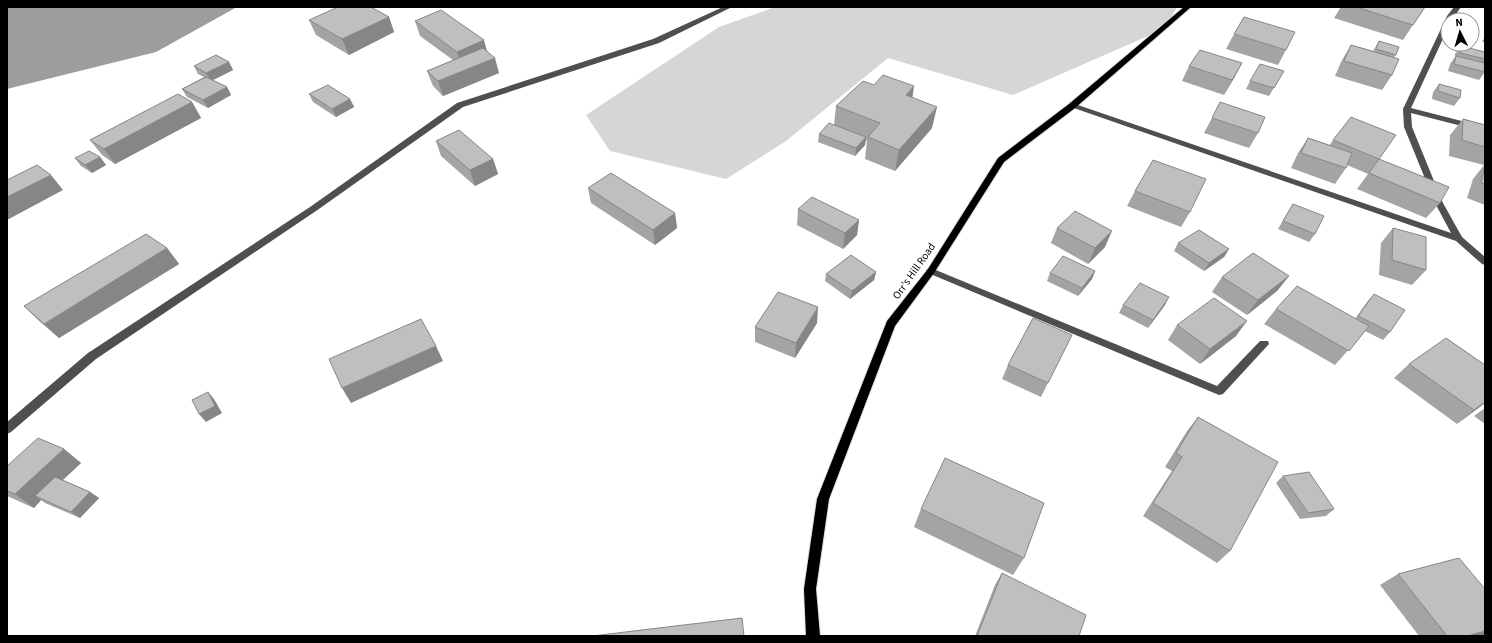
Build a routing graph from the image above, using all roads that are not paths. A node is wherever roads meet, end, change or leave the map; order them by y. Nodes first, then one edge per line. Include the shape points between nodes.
1 (729, 7) edge
2 (1188, 7) edge
3 (1458, 7) edge
4 (1072, 106) junction
5 (1407, 109) junction
6 (1485, 130) edge
7 (1459, 239) junction
8 (1485, 262) edge
9 (931, 271) junction
10 (1264, 344) dead end
11 (7, 429) edge
12 (813, 636) edge

1 - 11 street via 656,41 460,104 313,209 92,356
2 - 4 main road, Orr’s Hill Road
3 - 5 street via 1450,16
4 - 7 street
4 - 9 main road, Orr’s Hill Road via 1001,160
5 - 6 street
5 - 7 street via 1408,127 1439,204
7 - 8 street
9 - 10 street via 1219,391
9 - 12 main road, Orr’s Hill Road via 891,324 823,499 810,589

